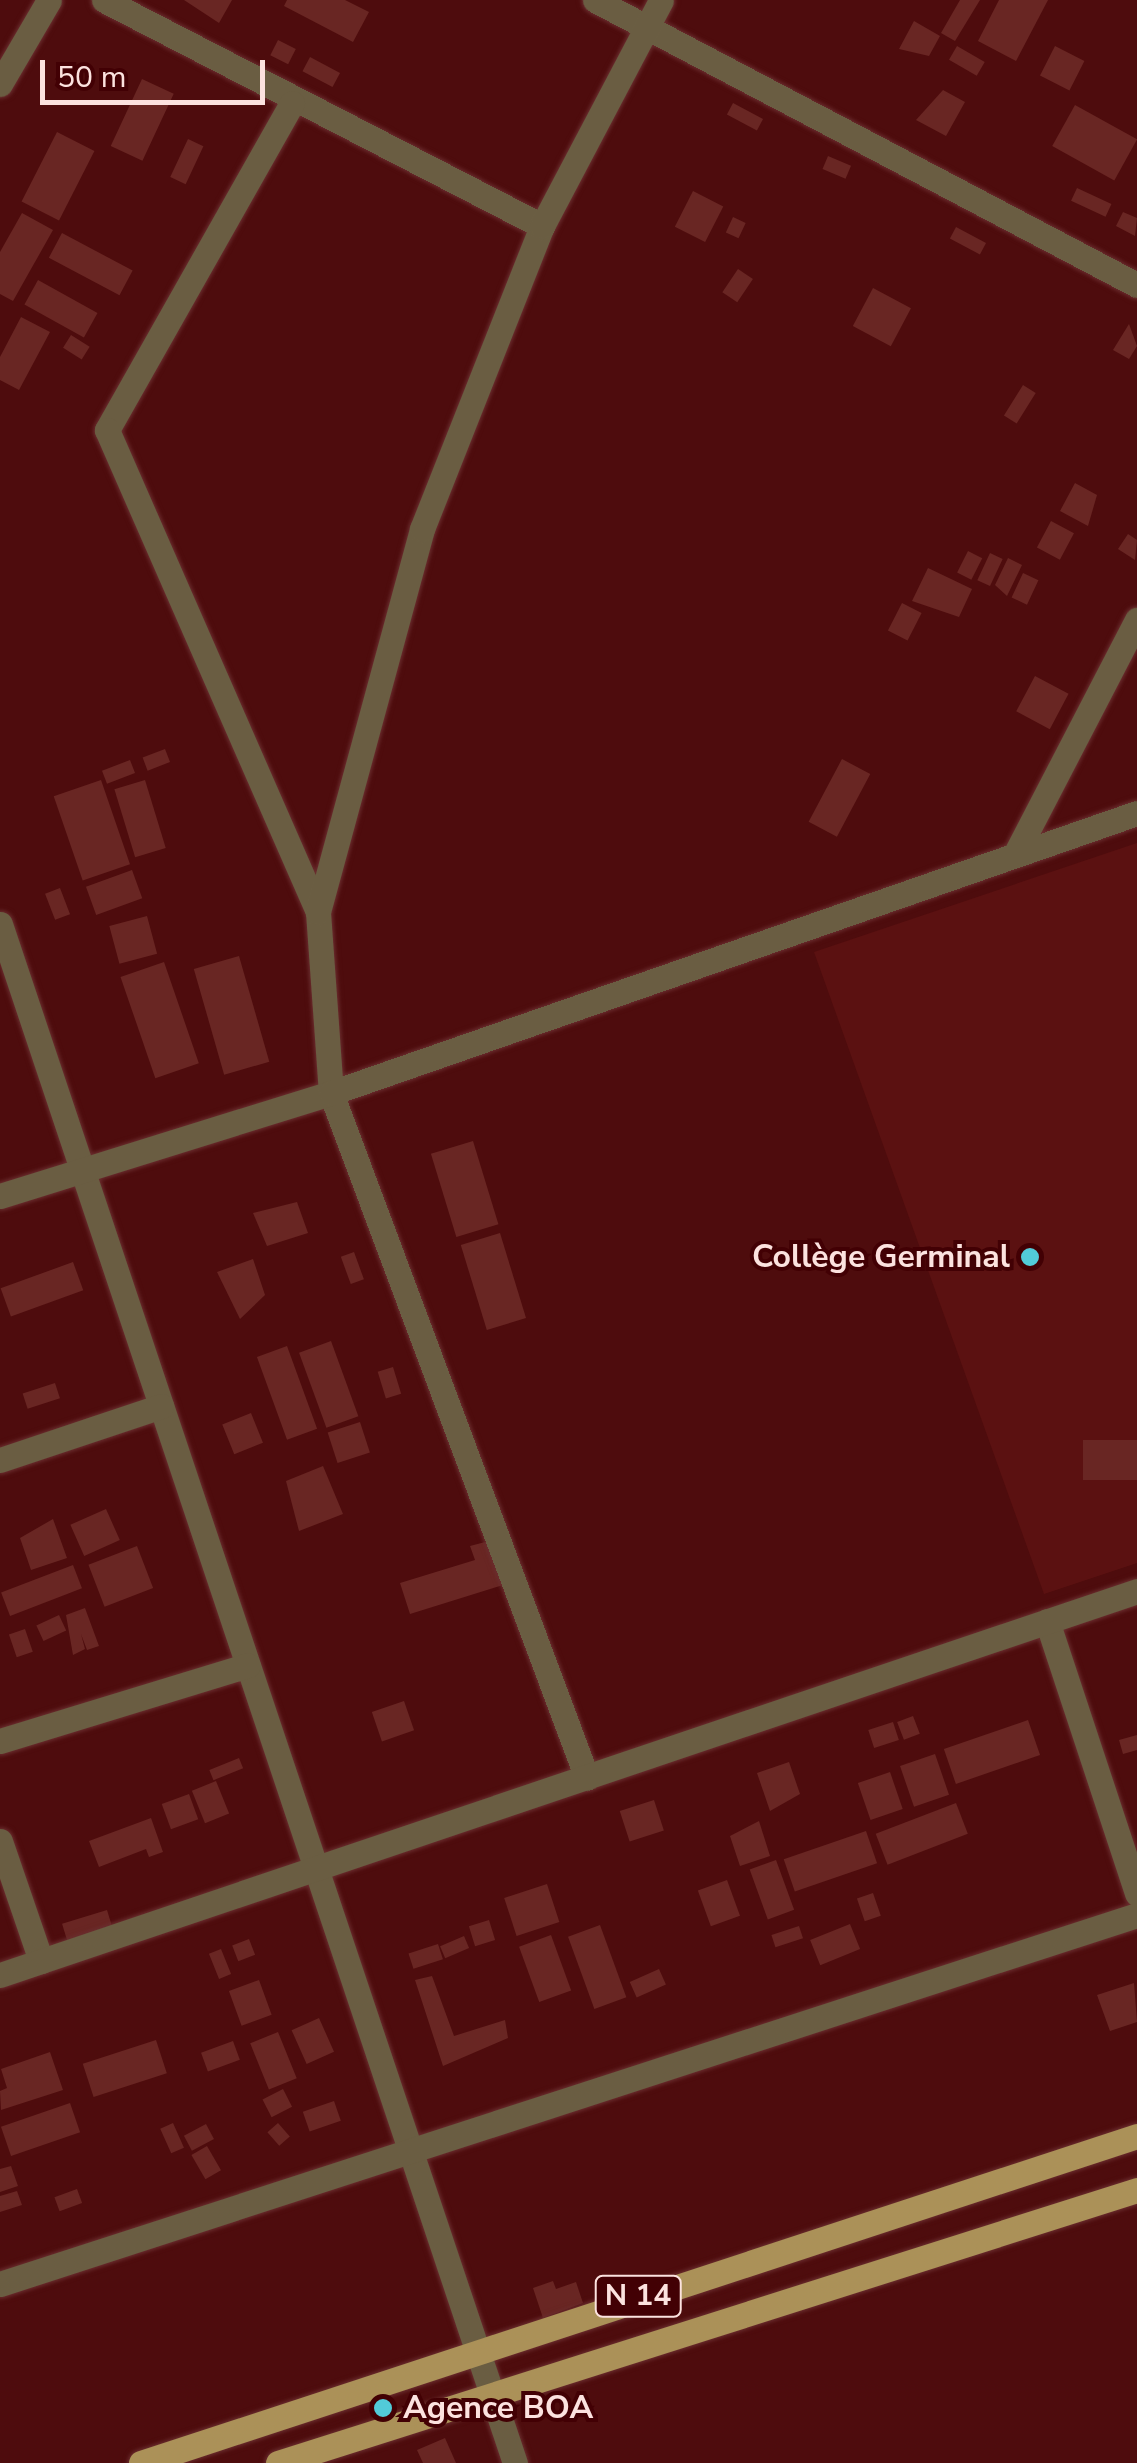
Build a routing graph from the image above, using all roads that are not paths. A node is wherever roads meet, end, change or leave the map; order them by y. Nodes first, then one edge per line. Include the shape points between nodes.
1 (50, 0) edge
2 (104, 0) edge
3 (596, 0) edge
4 (661, 0) edge
5 (646, 27) junction
6 (0, 84) edge
7 (292, 103) junction
8 (542, 226) junction
9 (1137, 285) edge
10 (1137, 620) edge
11 (1137, 813) edge
12 (1014, 856) junction
13 (318, 912) junction
14 (0, 924) edge
15 (331, 1093) junction
16 (82, 1170) junction
17 (0, 1196) edge
18 (161, 1406) junction
19 (0, 1460) edge
20 (1137, 1591) edge
21 (1046, 1622) junction
22 (248, 1665) junction
23 (0, 1741) edge
24 (586, 1778) junction
25 (0, 1841) edge
26 (316, 1868) junction
27 (1137, 1893) edge
28 (1137, 1916) edge
29 (41, 1961) junction
30 (0, 1975) edge
31 (1137, 2136) edge
32 (412, 2154) junction
33 (1137, 2190) edge
34 (0, 2284) edge
35 (476, 2349) junction
36 (492, 2395) junction
37 (140, 2463) edge
38 (278, 2463) edge
39 (514, 2463) edge

1 - 6 street
2 - 7 street
3 - 5 street
4 - 5 street
5 - 8 street
5 - 9 street
7 - 8 street
7 - 13 street via 107,430
8 - 13 street via 422,529
10 - 12 street
11 - 12 street
12 - 15 street
13 - 15 street
14 - 16 street
15 - 16 street
15 - 24 street
16 - 17 street
16 - 18 street
18 - 19 street
18 - 22 street
20 - 21 street
21 - 24 street
21 - 27 street
22 - 23 street
22 - 26 street
24 - 26 street
25 - 29 street
26 - 29 street
26 - 32 street
28 - 32 street
29 - 30 street
31 - 35 main road, N 14
32 - 34 street
32 - 35 street
33 - 36 main road, N 14
35 - 36 street
35 - 37 main road, N 14
36 - 38 main road, N 14
36 - 39 street

